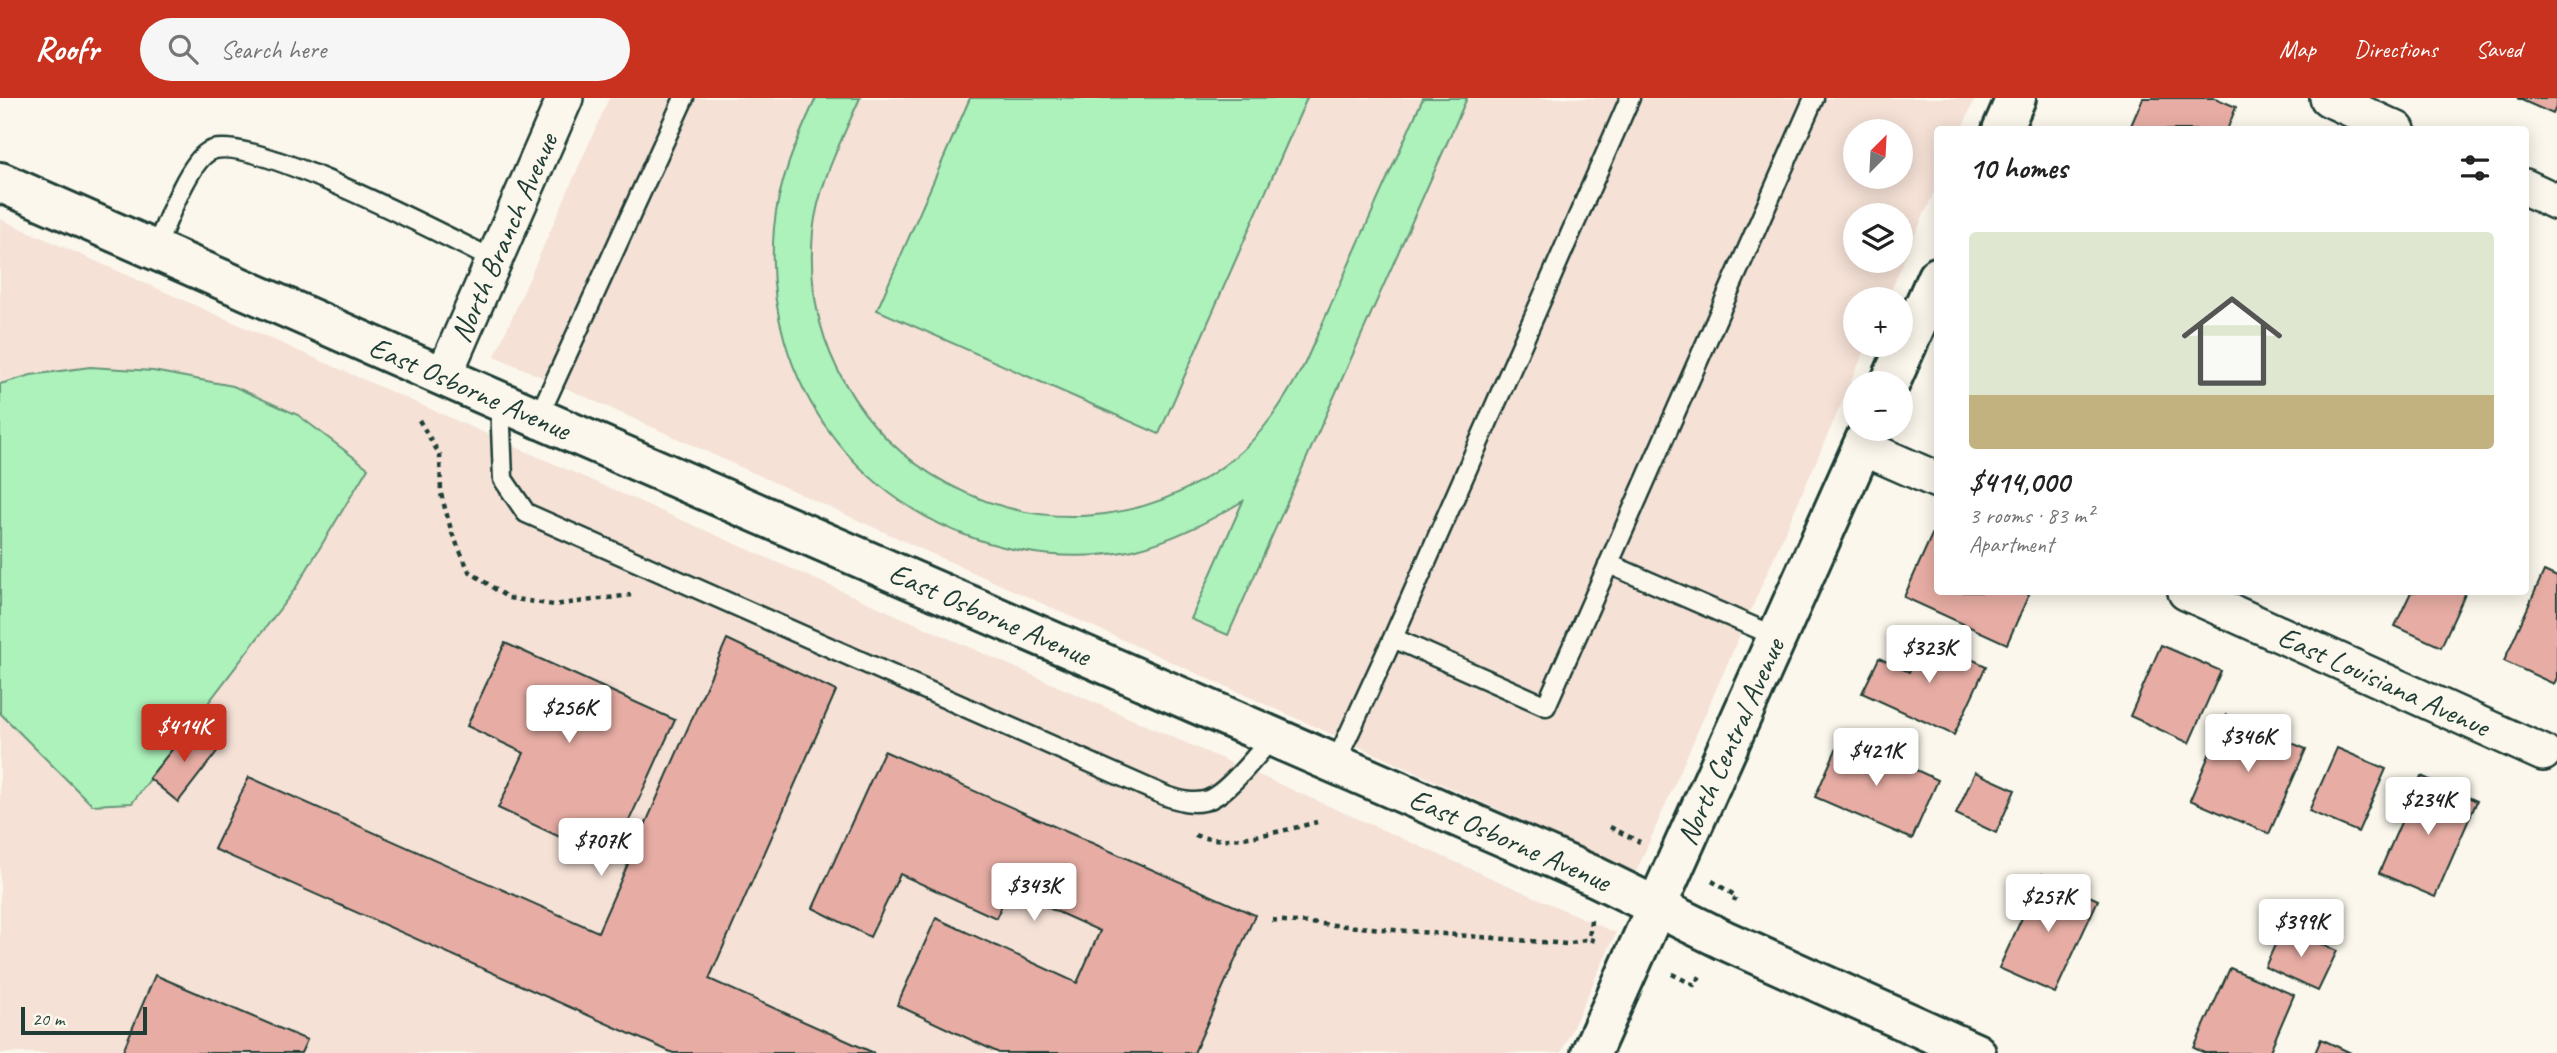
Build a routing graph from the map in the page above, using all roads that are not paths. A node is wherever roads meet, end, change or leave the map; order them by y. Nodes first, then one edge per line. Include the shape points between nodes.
1 (565, 98) edge
2 (684, 98) edge
3 (1630, 98) edge
4 (1814, 98) edge
5 (2016, 98) edge
6 (2328, 98) edge
7 (2004, 126) edge
8 (2388, 126) edge
9 (0, 182) edge
10 (2529, 189) edge
11 (2557, 202) edge
12 (155, 250) junction
13 (488, 273) junction
14 (1934, 283) edge
15 (1895, 371) edge
16 (443, 377) junction
17 (500, 402) junction
18 (538, 418) junction
19 (1865, 441) edge
20 (1871, 441) edge
21 (1934, 478) edge
22 (1609, 564) junction
23 (2193, 595) edge
24 (1777, 637) junction
25 (1393, 638) junction
26 (1273, 737) junction
27 (2543, 753) dead end
28 (1335, 764) junction
29 (1658, 908) junction
30 (1591, 1053) edge
31 (1976, 1053) edge

1 - 13 street, North Branch Avenue
2 - 18 lane
3 - 25 lane
4 - 22 lane
5 - 7 street
6 - 8 street
9 - 12 street, East Osborne Avenue
10 - 11 street
12 - 13 lane via 201,158 211,150 240,151 277,159 374,201
12 - 16 street, East Osborne Avenue
13 - 16 street, North Branch Avenue
14 - 15 street
16 - 17 street, East Osborne Avenue
17 - 18 street, East Osborne Avenue
17 - 26 lane via 503,480 526,513 1166,796 1189,803 1220,794
18 - 26 street, East Osborne Avenue
19 - 24 street, North Central Avenue
20 - 21 street
22 - 24 lane
22 - 25 lane via 1546,706
23 - 27 street, East Louisiana Avenue
24 - 29 street, North Central Avenue
25 - 28 lane
26 - 28 street, East Osborne Avenue
28 - 29 street, East Osborne Avenue
29 - 30 street, North Central Avenue
29 - 31 street, East Osborne Avenue

